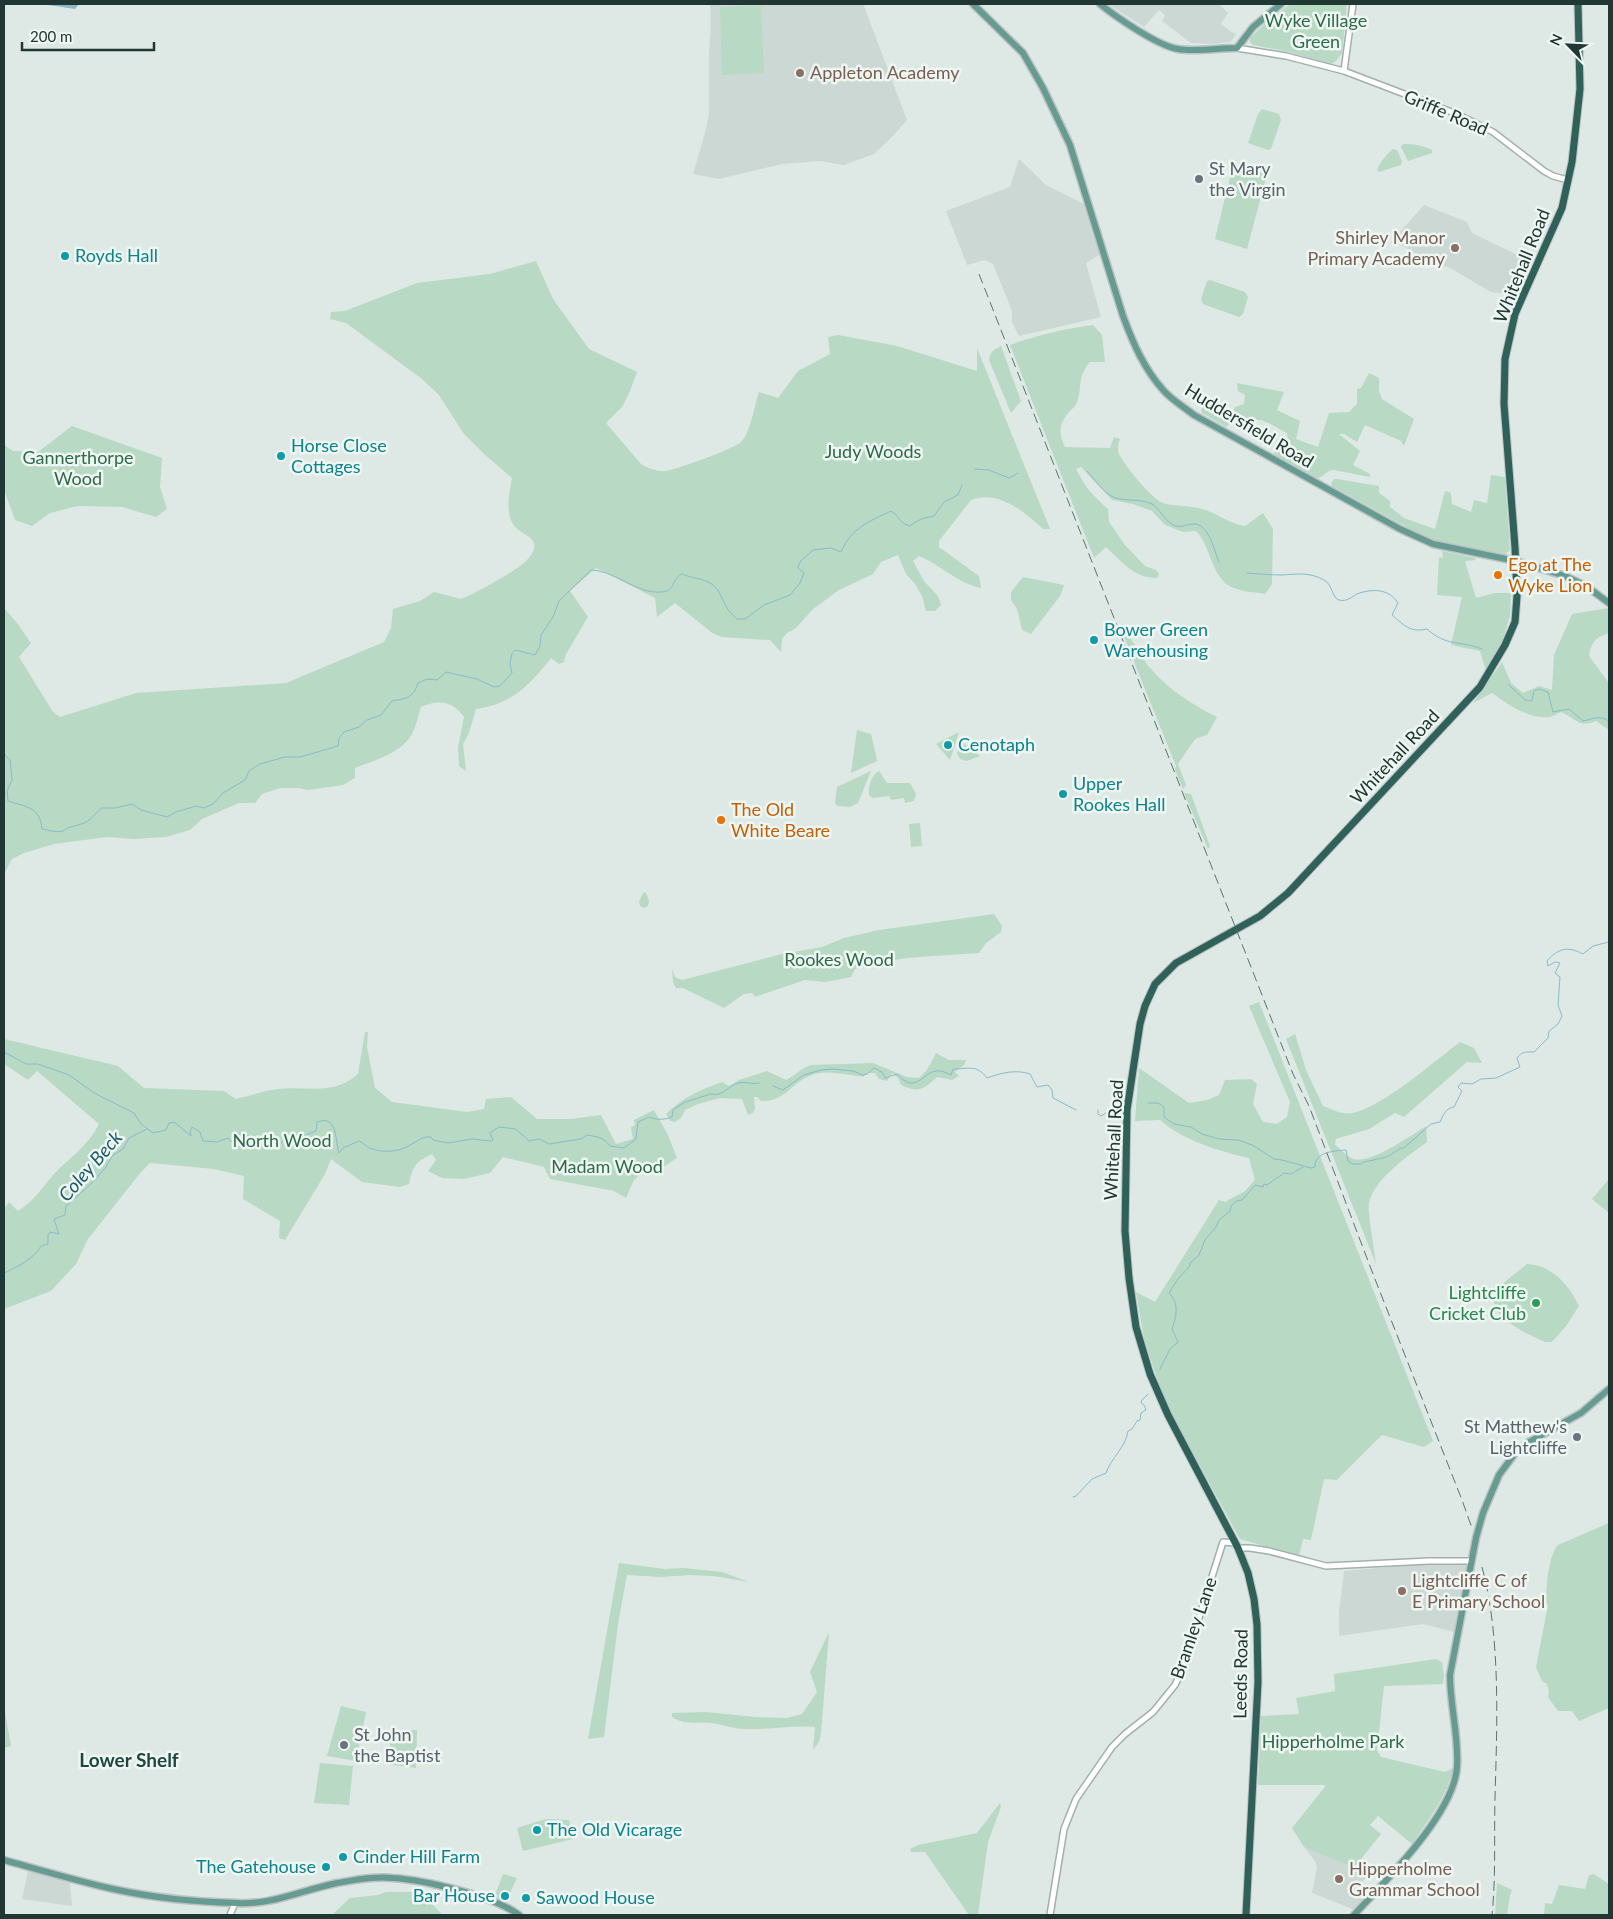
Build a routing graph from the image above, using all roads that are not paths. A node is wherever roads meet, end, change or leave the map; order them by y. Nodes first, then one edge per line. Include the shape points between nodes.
1 (1100, 4) edge
2 (1281, 4) edge
3 (1353, 4) edge
4 (1578, 4) edge
5 (974, 5) edge
6 (1237, 48) junction
7 (1344, 71) junction
8 (1568, 180) junction
9 (1516, 561) junction
10 (1609, 602) edge
11 (1609, 1389) edge
12 (1186, 1449) joint
13 (1236, 1546) junction
14 (1471, 1562) junction
15 (4, 1860) edge
16 (236, 1903) junction
17 (230, 1915) edge
18 (519, 1915) edge
19 (1050, 1915) edge
20 (1246, 1915) edge
21 (1354, 1915) edge

1 - 6 main road via 1169,47 1187,50
2 - 6 main road via 1253,27
3 - 7 street
4 - 8 highway, Whitehall Road via 1580,89
5 - 9 main road, Huddersfield Road via 1023,53 1043,88 1070,145 1132,338 1142,362 1164,391 1194,415 1400,529 1433,544
6 - 7 street, Griffe Road
7 - 8 street, Griffe Road via 1484,126 1544,171
8 - 9 highway, Whitehall Road via 1562,208 1516,314 1505,359 1504,404
9 - 10 main road, Huddersfield Road via 1565,576
9 - 12 highway, Whitehall Road via 1514,622 1480,687 1288,893 1260,916 1172,967 1155,984 1145,1006 1127,1110 1125,1231 1129,1278 1136,1327 1150,1374
11 - 14 main road via 1581,1413 1529,1442 1508,1462 1486,1505
12 - 13 highway, Leeds Road
13 - 14 street via 1326,1566 1430,1560
13 - 19 street, Bramley Lane via 1223,1542 1179,1678 1153,1712 1119,1738 1076,1799 1064,1829
13 - 20 highway, Leeds Road via 1248,1573 1254,1599 1259,1656
14 - 21 main road via 1450,1675 1456,1777 1444,1805 1425,1833
15 - 16 main road via 113,1889 165,1898
16 - 17 street
16 - 18 main road via 279,1900 336,1883 367,1878 394,1878 456,1889

